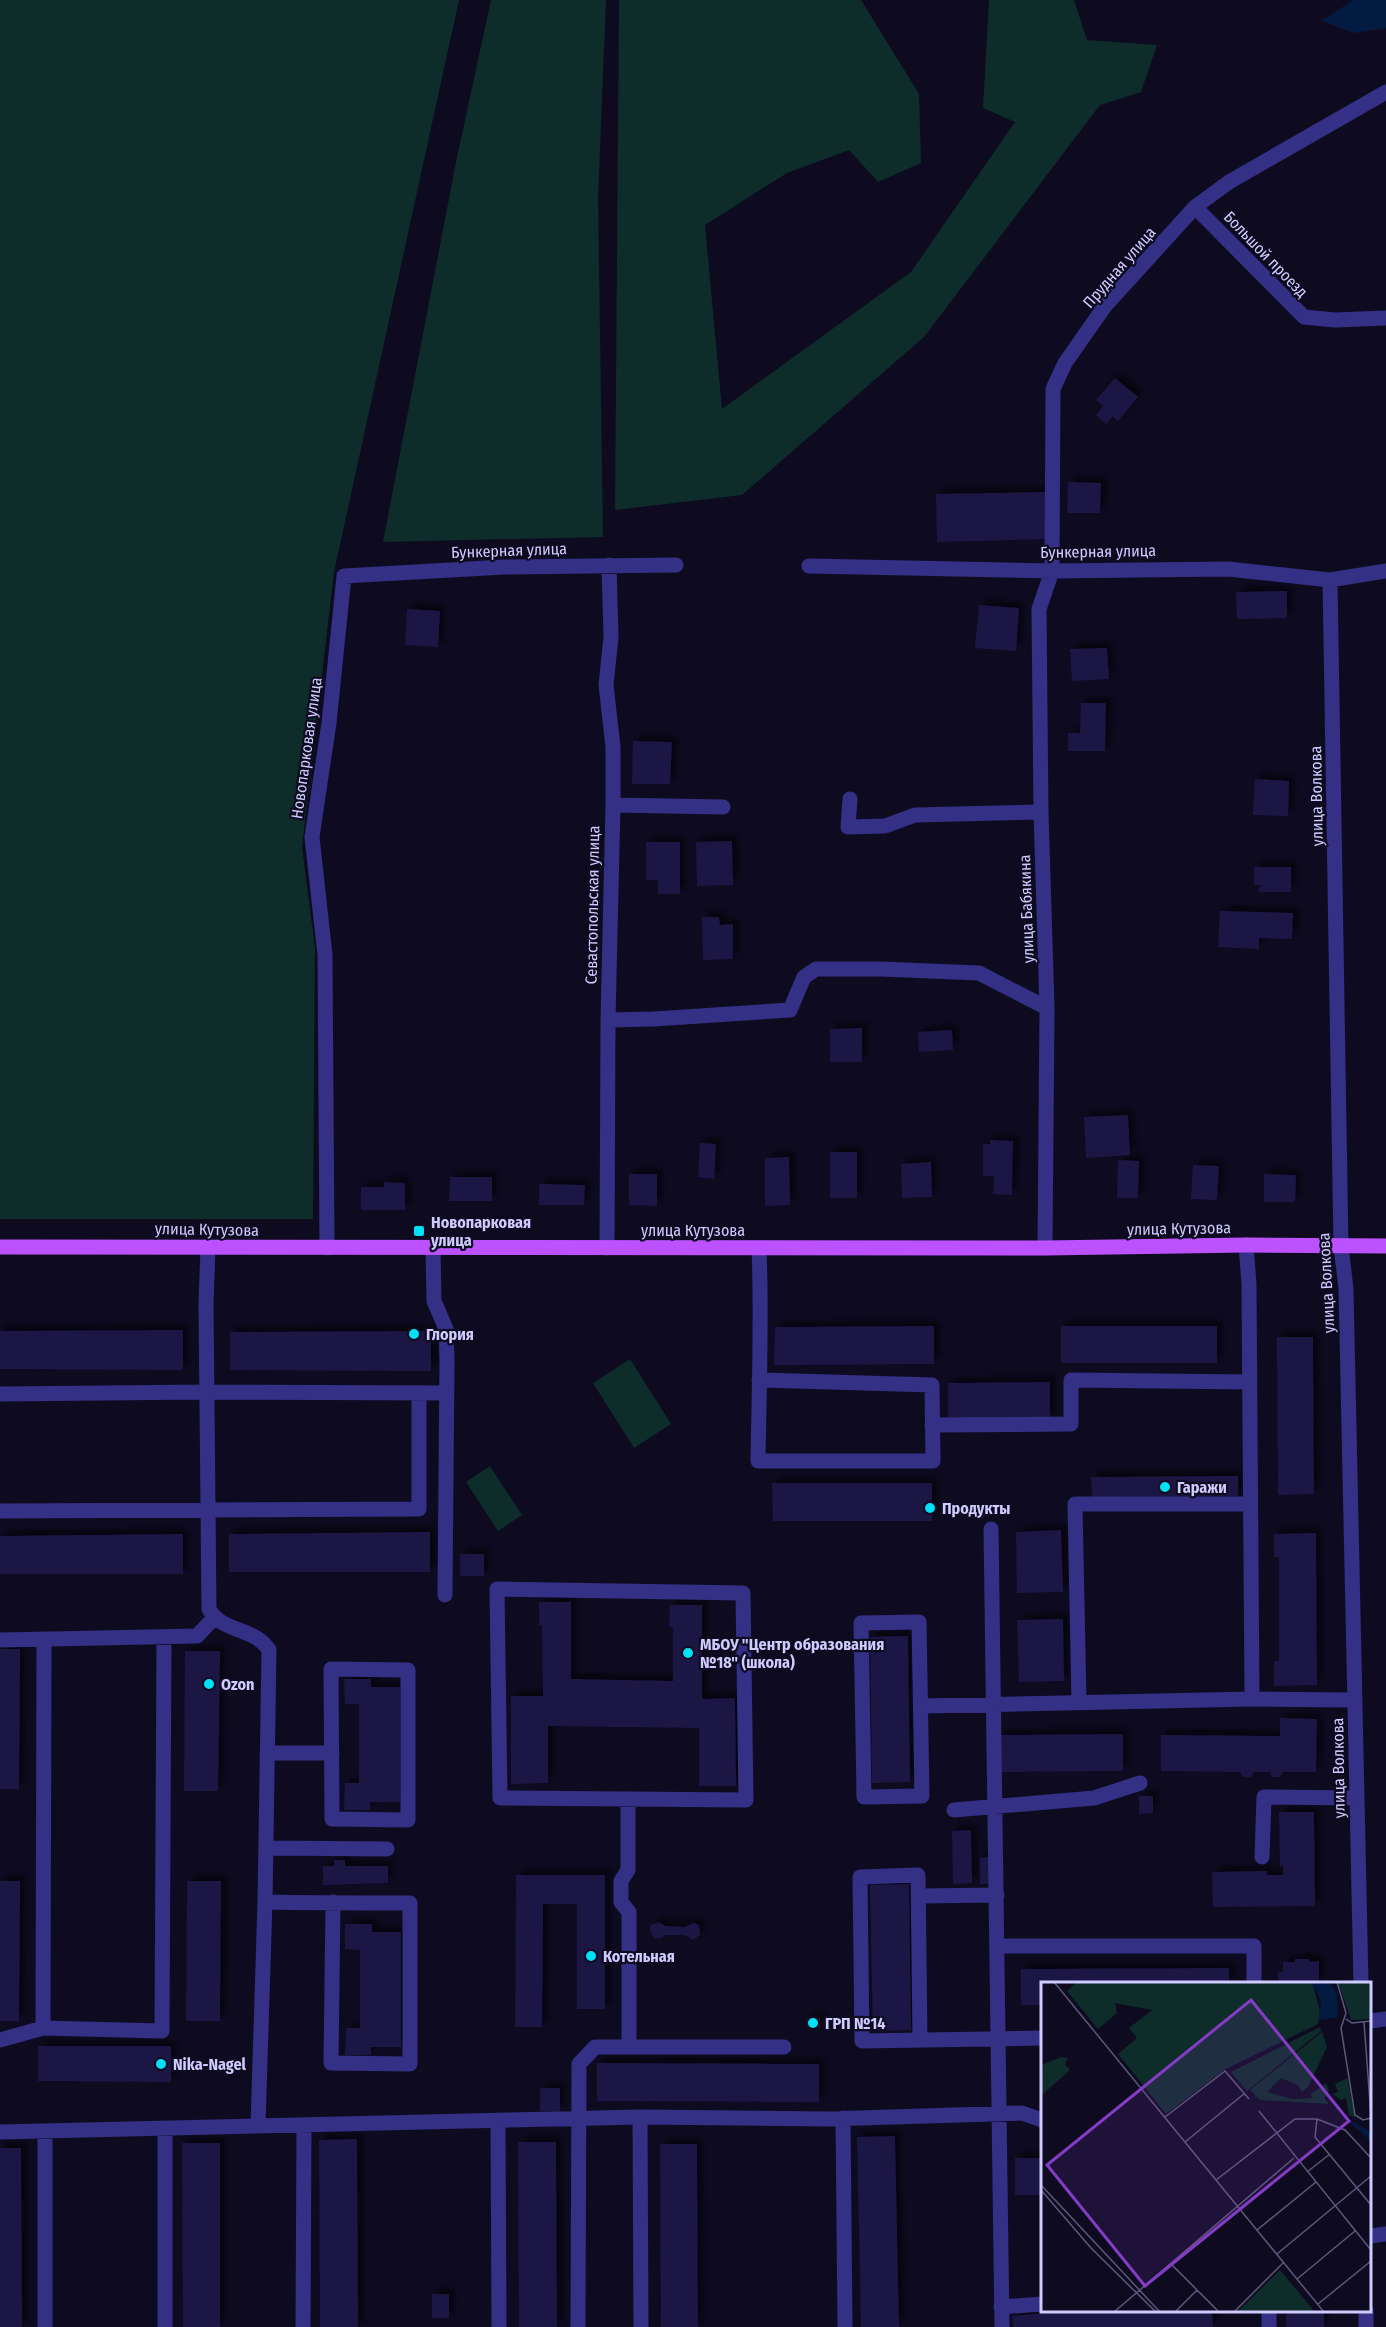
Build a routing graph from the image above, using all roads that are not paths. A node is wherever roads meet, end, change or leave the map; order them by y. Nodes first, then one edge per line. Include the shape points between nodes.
1 (1386, 92) edge
2 (1195, 207) junction
3 (1386, 318) edge
4 (609, 564) junction
5 (676, 565) dead end
6 (810, 566) dead end
7 (1052, 571) junction
8 (1386, 571) edge
9 (344, 576) joint
10 (1330, 580) junction
11 (849, 800) dead end
12 (613, 805) junction
13 (723, 807) dead end
14 (1041, 812) junction
15 (1047, 1008) junction
16 (608, 1020) junction
17 (1246, 1245) junction
18 (1341, 1246) junction
19 (1386, 1246) edge
20 (0, 1247) edge
21 (433, 1247) junction
22 (208, 1248) junction
23 (327, 1248) junction
24 (607, 1248) junction
25 (759, 1248) junction
26 (1045, 1248) junction
27 (759, 1380) junction
28 (1250, 1382) junction
29 (207, 1392) junction
30 (418, 1393) junction
31 (0, 1394) edge
32 (447, 1394) junction
33 (933, 1425) junction
34 (1250, 1504) junction
35 (208, 1510) junction
36 (0, 1511) edge
37 (991, 1529) dead end
38 (445, 1595) dead end
39 (214, 1618) junction
40 (164, 1637) junction
41 (0, 1640) edge
42 (44, 1640) junction
43 (1252, 1699) junction
44 (1354, 1700) junction
45 (1079, 1703) junction
46 (994, 1705) junction
47 (921, 1706) junction
48 (267, 1753) junction
49 (332, 1753) junction
50 (1140, 1783) dead end
51 (628, 1798) junction
52 (1357, 1798) junction
53 (996, 1808) junction
54 (954, 1810) dead end
55 (266, 1848) junction
56 (387, 1849) dead end
57 (1262, 1857) dead end
58 (997, 1895) junction
59 (918, 1896) junction
60 (265, 1902) junction
61 (333, 1902) junction
62 (998, 1946) junction
63 (1254, 1982) edge
64 (1361, 1982) edge
65 (1386, 2019) edge
66 (1371, 2021) edge
67 (43, 2028) junction
68 (999, 2038) junction
69 (1041, 2038) edge
70 (0, 2040) edge
71 (920, 2040) junction
72 (629, 2046) junction
73 (784, 2047) dead end
74 (999, 2114) junction
75 (640, 2117) junction
76 (578, 2118) junction
77 (843, 2118) junction
78 (498, 2120) junction
79 (1041, 2120) edge
80 (258, 2125) junction
81 (304, 2125) junction
82 (165, 2128) junction
83 (45, 2131) junction
84 (0, 2132) edge
85 (1386, 2234) edge
86 (1371, 2236) edge
87 (1041, 2304) edge
88 (1001, 2307) junction
89 (45, 2327) edge
90 (165, 2327) edge
91 (303, 2327) edge
92 (499, 2327) edge
93 (578, 2327) edge
94 (641, 2327) edge
95 (845, 2327) edge
96 (1002, 2327) edge

1 - 2 street, Прудная улица via 1229,182
2 - 3 street, Большой проезд via 1304,317
2 - 7 street, Прудная улица via 1105,306 1065,363 1053,389
4 - 5 street, Бункерная улица
4 - 9 street, Бункерная улица
4 - 12 street, Севастопольская улица via 606,685 613,747
6 - 7 street, Бункерная улица
7 - 10 street, Бункерная улица via 1228,569
7 - 14 street, улица Бабякина via 1039,609
8 - 10 street, Бункерная улица
9 - 23 street, Новопарковая улица via 329,723 312,837 325,955
10 - 18 street, улица Волкова
11 - 14 street via 848,827 885,826 915,815
12 - 13 street
12 - 16 street, Севастопольская улица
14 - 15 street, улица Бабякина
15 - 16 street via 980,973 816,969 804,977 790,1010
15 - 26 street, улица Бабякина
16 - 24 street, Севастопольская улица
17 - 18 main road, улица Кутузова
17 - 26 main road, улица Кутузова
17 - 28 street
18 - 19 main road, улица Кутузова
18 - 44 street, улица Волкова via 1346,1290
20 - 22 main road, улица Кутузова
21 - 23 main road, улица Кутузова
21 - 24 main road, улица Кутузова
21 - 32 street via 434,1301 446,1329
22 - 23 main road, улица Кутузова
22 - 29 street
24 - 25 main road, улица Кутузова
25 - 26 main road, улица Кутузова
25 - 27 street
27 - 33 street via 932,1385
27 - 33 street via 758,1461 933,1461
28 - 33 street via 1071,1380 1071,1424
28 - 34 street
29 - 30 street
29 - 31 street
29 - 35 street
30 - 32 street
30 - 35 street via 419,1509
32 - 38 street
34 - 43 street
34 - 45 street via 1075,1504
35 - 36 street
35 - 39 street via 209,1609
37 - 46 street
39 - 40 street via 197,1636
39 - 48 street via 263,1640 268,1650
40 - 42 street
40 - 67 street via 162,2031
41 - 42 street
42 - 67 street
43 - 44 street
43 - 45 street
44 - 52 street, улица Волкова
45 - 46 street
46 - 47 street
46 - 53 street
47 - 47 street via 919,1622 861,1623 864,1797 922,1796
48 - 49 street
48 - 55 street
49 - 49 street via 332,1819 408,1820 408,1670 332,1669
50 - 53 street via 1094,1798
51 - 51 street via 500,1798 497,1589 743,1593 746,1800
51 - 72 street via 628,1870 621,1881 621,1902 629,1912
52 - 57 street via 1264,1797
52 - 64 street, улица Волкова
53 - 54 street
53 - 58 street
55 - 56 street
55 - 60 street
58 - 59 street
58 - 62 street
59 - 71 street
59 - 71 street via 918,1875 860,1877 862,2041
60 - 61 street
60 - 80 street
61 - 61 street via 410,1903 410,2064 331,2063
62 - 63 street via 1254,1946
62 - 68 street
65 - 66 street
67 - 70 street
68 - 69 street
68 - 71 street
68 - 74 street
72 - 73 street
72 - 76 street via 595,2048 579,2064
74 - 77 street
74 - 79 street via 1022,2113
74 - 88 street
75 - 76 street
75 - 77 street
75 - 94 street
76 - 78 street
76 - 93 street
77 - 95 street
78 - 81 street
78 - 92 street
80 - 81 street
80 - 82 street
81 - 91 street
82 - 83 street
82 - 90 street
83 - 84 street
83 - 89 street
85 - 86 street
87 - 88 street
88 - 96 street

